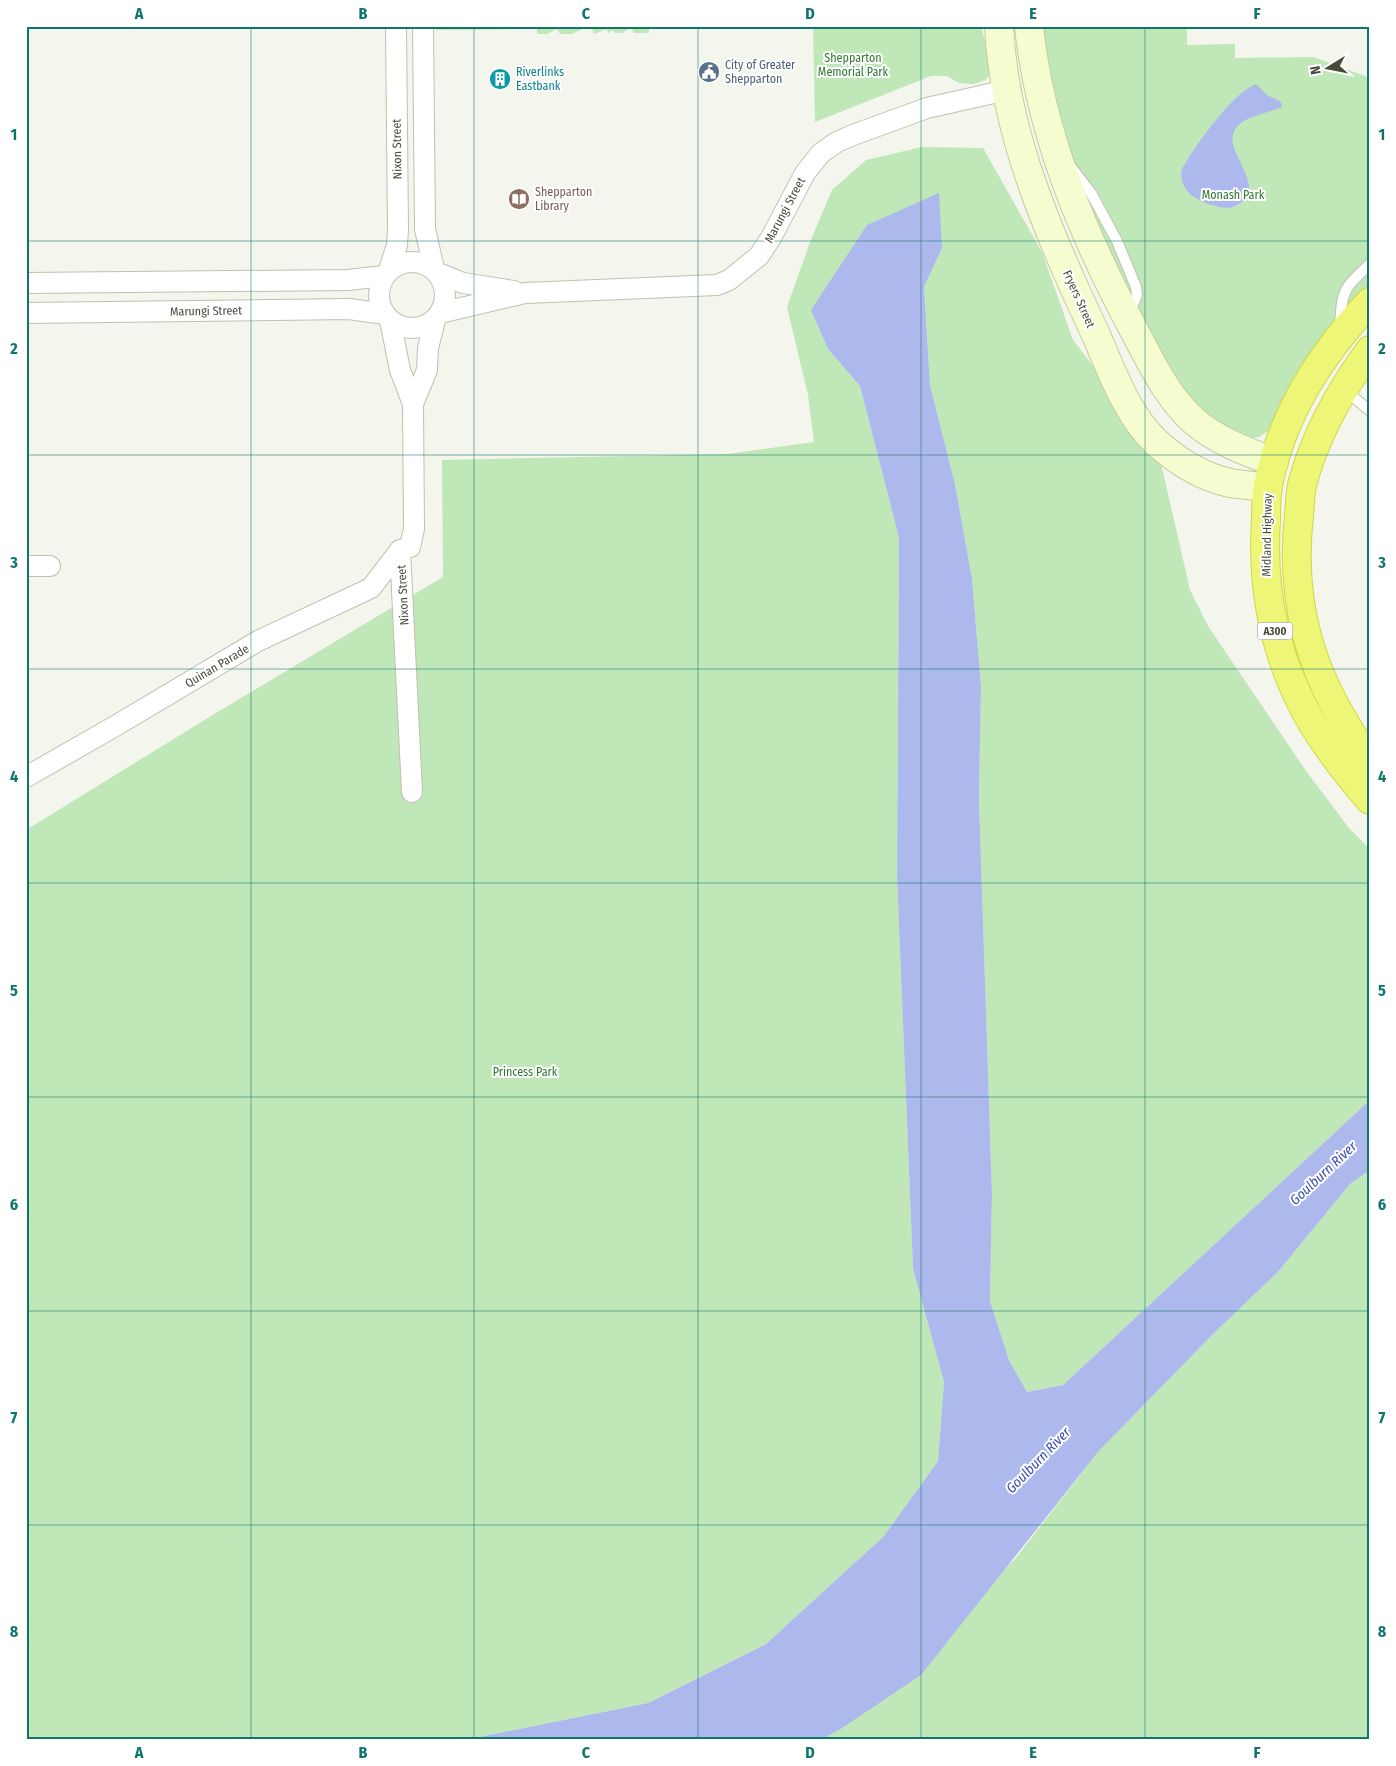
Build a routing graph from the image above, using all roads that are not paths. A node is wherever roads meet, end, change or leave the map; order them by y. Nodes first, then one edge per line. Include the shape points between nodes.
1 (396, 26) edge
2 (423, 26) edge
3 (1029, 26) edge
4 (998, 29) edge
5 (1038, 86) junction
6 (1007, 90) junction
7 (397, 141) junction
8 (424, 141) junction
9 (1370, 264) edge
10 (436, 272) junction
11 (387, 273) junction
12 (105, 282) junction
13 (26, 283) edge
14 (525, 293) junction
15 (1370, 302) edge
16 (106, 312) junction
17 (26, 313) edge
18 (438, 316) junction
19 (387, 317) junction
20 (1339, 335) junction
21 (1370, 350) edge
22 (1343, 388) junction
23 (413, 404) junction
24 (1370, 411) edge
25 (1271, 475) junction
26 (1302, 486) junction
27 (400, 550) junction
28 (26, 566) edge
29 (50, 566) dead end
30 (1370, 764) edge
31 (26, 777) edge
32 (412, 792) dead end
33 (1370, 800) edge

1 - 7 street, Nixon Street
2 - 8 street
3 - 5 street
4 - 6 street, Fryers Street
5 - 6 street
5 - 25 street via 1056,150 1090,238 1162,382 1193,420
6 - 14 street, Marungi Street via 927,108 837,142 821,153 805,173 759,256 729,280 717,285
6 - 25 street, Fryers Street via 1039,205 1065,269 1137,420 1157,442 1199,472 1229,482
7 - 8 street
7 - 11 street, Nixon Street via 397,245
8 - 10 street via 425,229
9 - 20 lane via 1343,293
10 - 11 street via 426,264 407,262
10 - 14 street, Marungi Street via 463,283
10 - 18 street via 446,293 445,304
11 - 12 street via 348,280
11 - 19 street via 379,295
12 - 13 street
12 - 16 street
14 - 18 street, Marungi Street
15 - 20 highway, Midland Highway / A300
16 - 17 street, Marungi Street
16 - 19 street, Marungi Street via 349,309
18 - 19 street via 418,328 398,326
18 - 23 street, Nixon Street via 428,348 427,370
19 - 23 street, Nixon Street via 400,370
20 - 25 highway, Midland Highway / A300 via 1297,402
21 - 22 highway, A300
22 - 24 lane
22 - 26 highway, A300 via 1326,421
23 - 27 street, Nixon Street via 414,529 410,548
25 - 26 highway
25 - 33 highway, Midland Highway / A300 via 1264,539 1265,570 1273,625 1283,660 1308,715 1338,761
26 - 30 highway, A300 via 1298,524 1298,590 1309,641 1333,704
27 - 31 street, Quinan Parade via 371,588 258,641
27 - 32 street, Nixon Street
28 - 29 street

